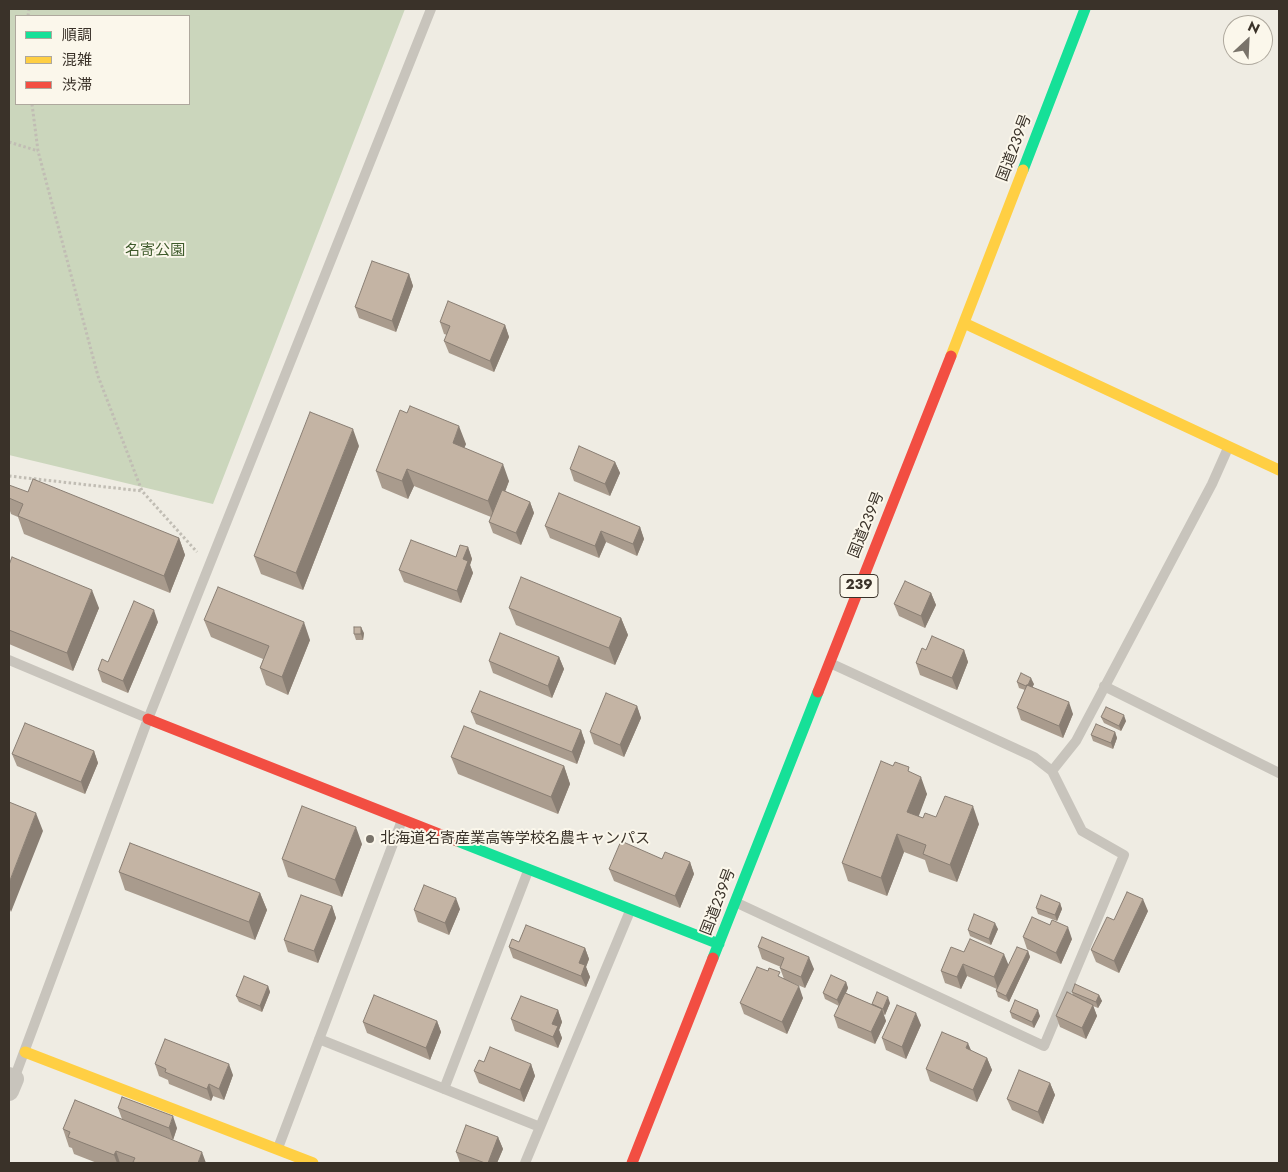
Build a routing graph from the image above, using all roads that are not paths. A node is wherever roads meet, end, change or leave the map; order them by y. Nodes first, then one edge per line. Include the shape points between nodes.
1 (432, 9) edge
2 (1085, 9) edge
3 (964, 322) junction
4 (1228, 446) junction
5 (1279, 470) edge
6 (9, 660) edge
7 (829, 663) junction
8 (1104, 686) junction
9 (148, 719) junction
10 (1052, 771) junction
11 (1279, 773) edge
12 (402, 819) junction
13 (528, 869) junction
14 (734, 901) junction
15 (631, 910) junction
16 (719, 944) junction
17 (320, 1039) junction
18 (25, 1052) junction
19 (10, 1082) edge
20 (444, 1089) junction
21 (540, 1127) junction
22 (278, 1149) junction
23 (313, 1163) edge
24 (525, 1163) edge
25 (632, 1163) edge

1 - 9 lane
2 - 3 main road, 国道239号 / 239
3 - 4 main road
3 - 7 main road, 国道239号 / 239
4 - 5 main road
4 - 8 lane via 1212,484
6 - 9 lane
7 - 10 lane via 1034,757
7 - 14 main road, 国道239号 / 239
8 - 10 lane via 1076,741
8 - 11 lane
9 - 12 main road
9 - 18 lane
10 - 14 lane via 1082,831 1124,855 1044,1046
12 - 13 main road
12 - 17 lane
13 - 15 main road
13 - 20 lane
14 - 16 main road, 国道239号 / 239
15 - 16 main road
15 - 21 lane
16 - 25 main road, 国道239号 / 239
17 - 20 lane
17 - 22 lane
18 - 19 lane
18 - 22 main road
20 - 21 lane
21 - 24 lane
22 - 23 main road

